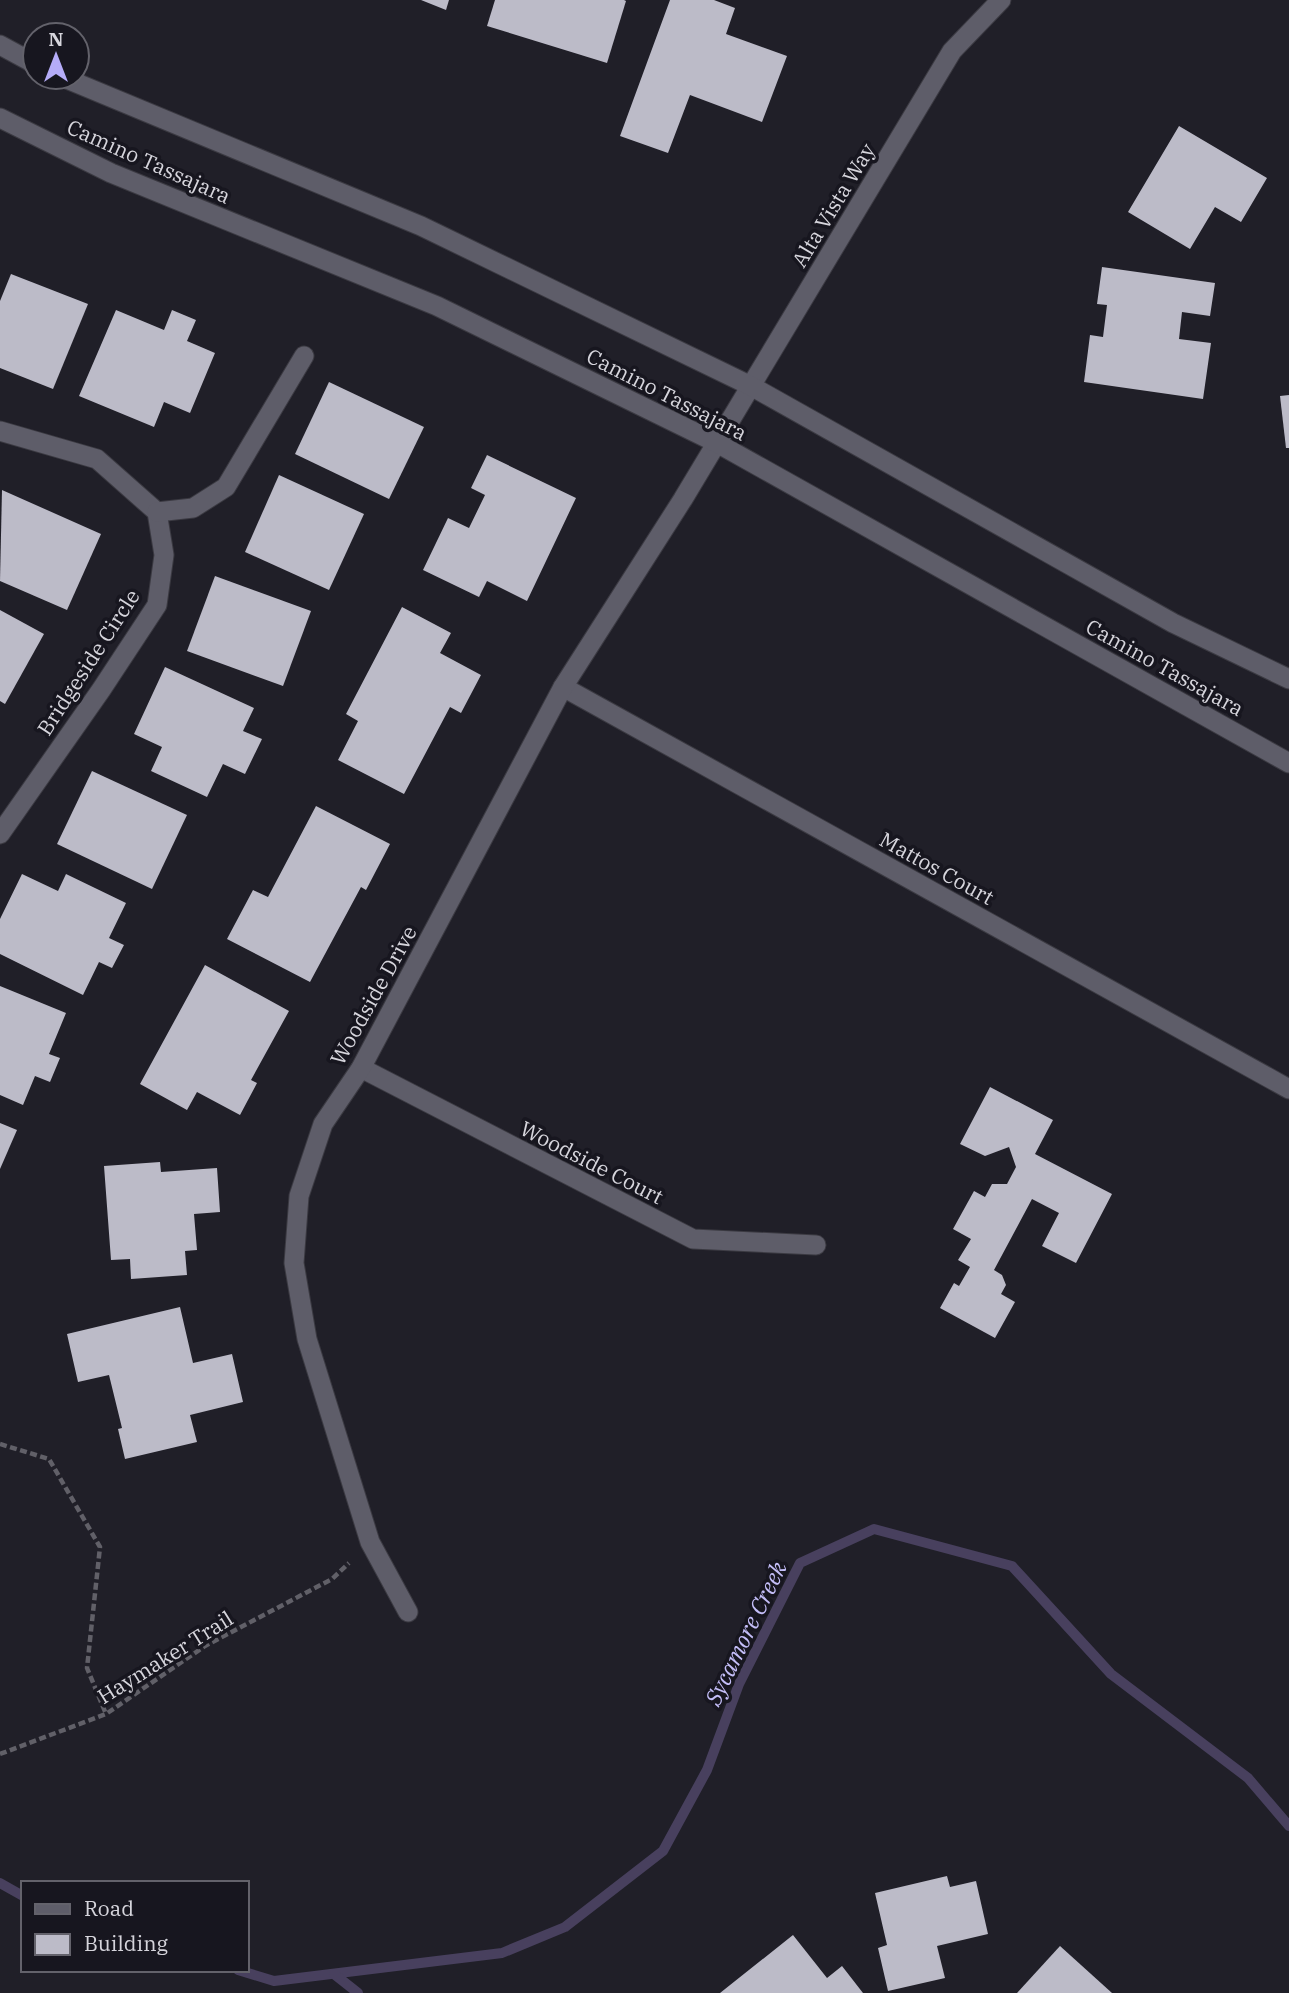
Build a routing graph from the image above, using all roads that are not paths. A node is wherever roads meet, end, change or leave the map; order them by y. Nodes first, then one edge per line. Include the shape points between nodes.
1 (1001, 0) edge
2 (0, 45) edge
3 (21, 56) edge
4 (91, 89) edge
5 (0, 118) edge
6 (304, 356) dead end
7 (751, 386) junction
8 (0, 431) edge
9 (717, 443) junction
10 (157, 512) junction
11 (1289, 679) edge
12 (563, 687) junction
13 (1289, 762) edge
14 (0, 834) edge
15 (361, 1068) junction
16 (1289, 1089) edge
17 (816, 1245) dead end
18 (408, 1612) dead end

1 - 7 street, Alta Vista Way via 952,51
2 - 3 street
4 - 7 street, Camino Tassajara via 421,226
5 - 9 street, Camino Tassajara via 111,173 437,306
6 - 10 street via 226,486 193,508
7 - 9 street, Alta Vista Way
7 - 11 street, Camino Tassajara via 1173,623
8 - 10 street via 97,459
9 - 12 street, Woodside Drive
9 - 13 street, Camino Tassajara
10 - 14 street, Bridgeside Circle via 164,555 157,605
12 - 15 street, Woodside Drive
12 - 16 street, Mattos Court
15 - 17 street, Woodside Court via 693,1239
15 - 18 street, Woodside Drive via 323,1124 299,1196 294,1263 307,1339 370,1542

